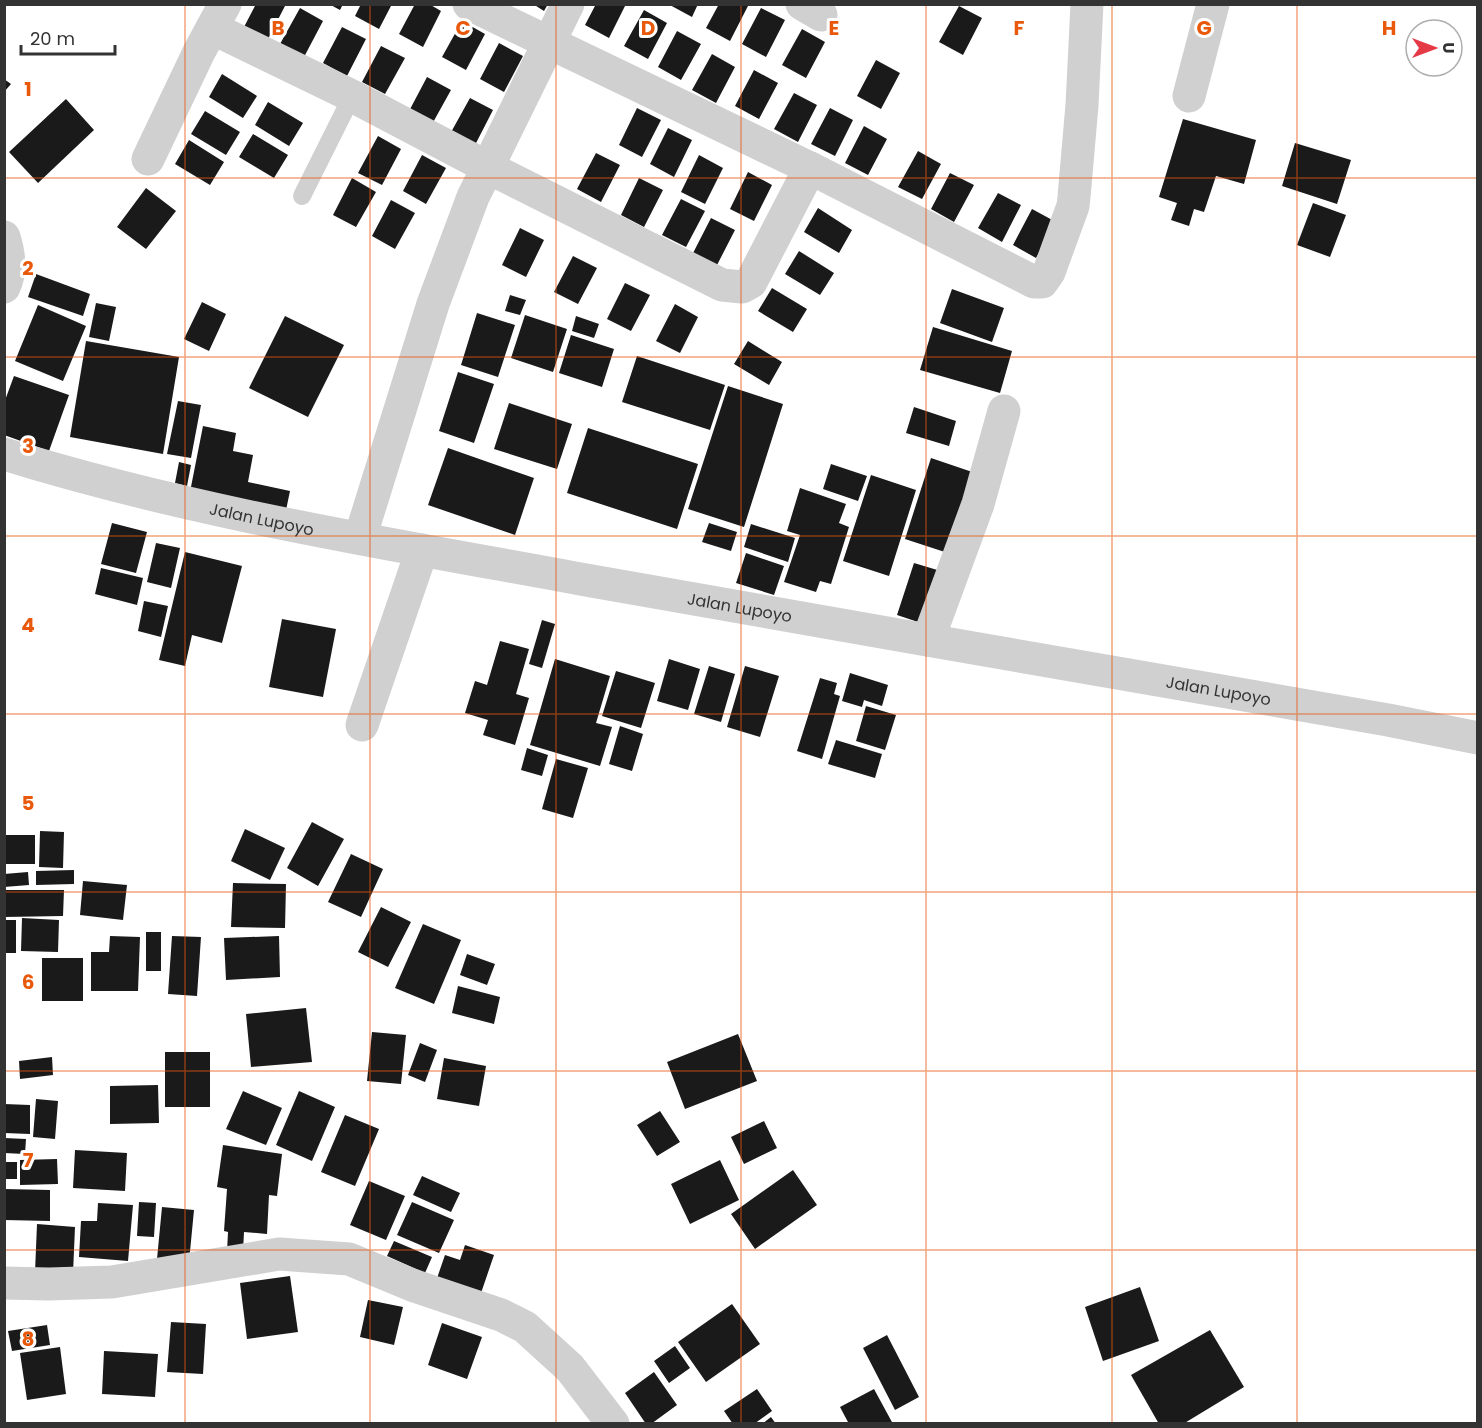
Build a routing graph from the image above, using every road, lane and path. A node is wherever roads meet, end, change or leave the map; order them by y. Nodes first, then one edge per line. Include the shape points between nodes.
1 (469, 4) edge
2 (568, 4) edge
3 (1087, 4) edge
4 (1213, 4) edge
5 (218, 16) edge
6 (549, 43) junction
7 (352, 96) junction
8 (1189, 96) dead end
9 (148, 159) dead end
10 (487, 167) junction
11 (810, 168) junction
12 (302, 196) dead end
13 (4, 237) edge
14 (4, 287) edge
15 (1004, 411) dead end
16 (4, 454) edge
17 (360, 538) junction
18 (422, 550) junction
19 (928, 640) junction
20 (362, 725) dead end
21 (1478, 738) edge
22 (4, 1283) edge
23 (613, 1424) edge

1 - 6 street
2 - 6 street
3 - 11 street via 1074,197 1049,272 1042,282 1029,279
4 - 8 street
5 - 7 street
5 - 9 street
6 - 10 street
6 - 11 street
7 - 10 street
7 - 12 lane
10 - 11 street via 722,285 735,287 752,282
10 - 17 street via 433,304
13 - 14 street via 9,256
15 - 19 street via 978,504
16 - 17 street, Jalan Lupoyo via 218,511
17 - 18 street, Jalan Lupoyo
18 - 19 street, Jalan Lupoyo
18 - 20 street
19 - 21 street, Jalan Lupoyo
22 - 23 street via 112,1282 279,1254 349,1259 501,1315 525,1328 570,1368

